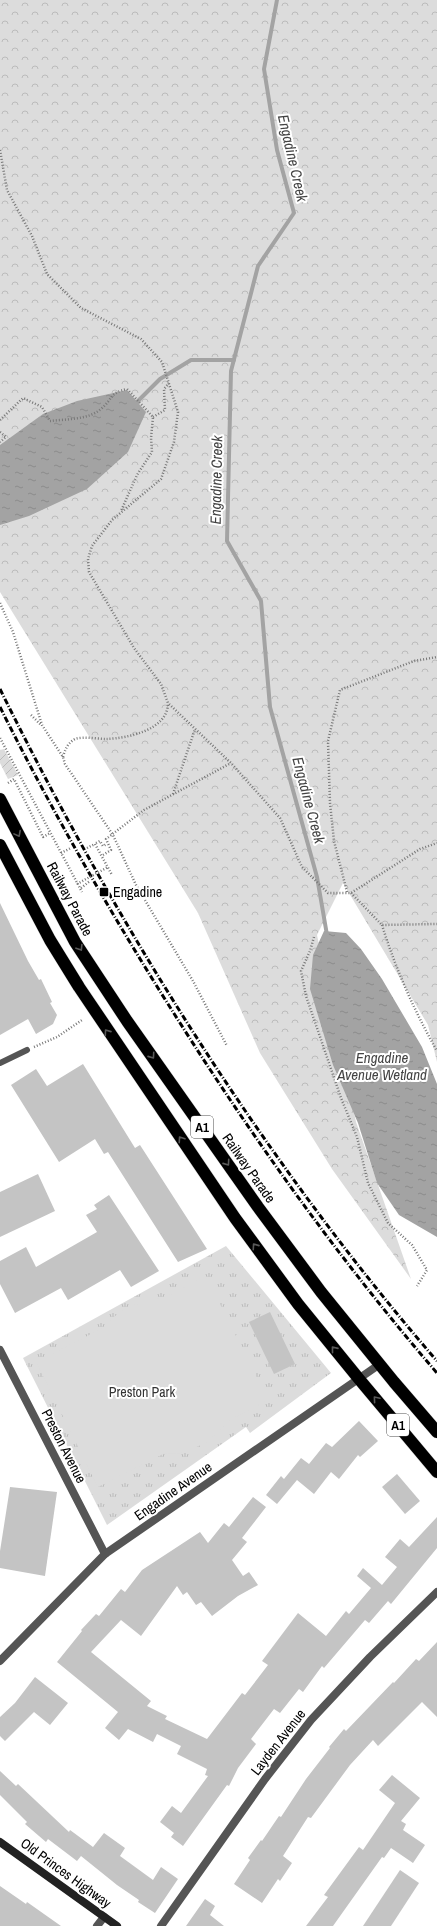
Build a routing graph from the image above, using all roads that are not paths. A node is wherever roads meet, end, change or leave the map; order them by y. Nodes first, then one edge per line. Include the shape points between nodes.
1 (0, 799) edge
2 (0, 845) edge
3 (27, 1050) road end
4 (0, 1063) edge
5 (0, 1350) edge
6 (380, 1364) junction
7 (359, 1379) junction
8 (437, 1432) edge
9 (437, 1472) edge
10 (105, 1554) junction
11 (437, 1592) edge
12 (0, 1661) edge
13 (0, 1842) edge
14 (104, 1917) junction
15 (97, 1926) edge
16 (117, 1926) edge
17 (161, 1926) edge

1 -> 6 highway, Railway Parade / A1 via 75,942 123,1015 258,1207 321,1292
7 -> 2 highway, A1 via 268,1264 103,1026 50,940
3 - 4 lane
5 - 10 street, Preston Avenue
6 - 7 street, Engadine Avenue
6 - 8 highway, Railway Parade / A1
9 -> 7 highway, A1
7 - 10 street, Engadine Avenue
10 - 12 street, Engadine Avenue
11 - 17 street, Layden Avenue via 370,1657 311,1720 265,1779
13 - 14 street, Old Princes Highway
14 - 15 street
14 - 16 street, Old Princes Highway

